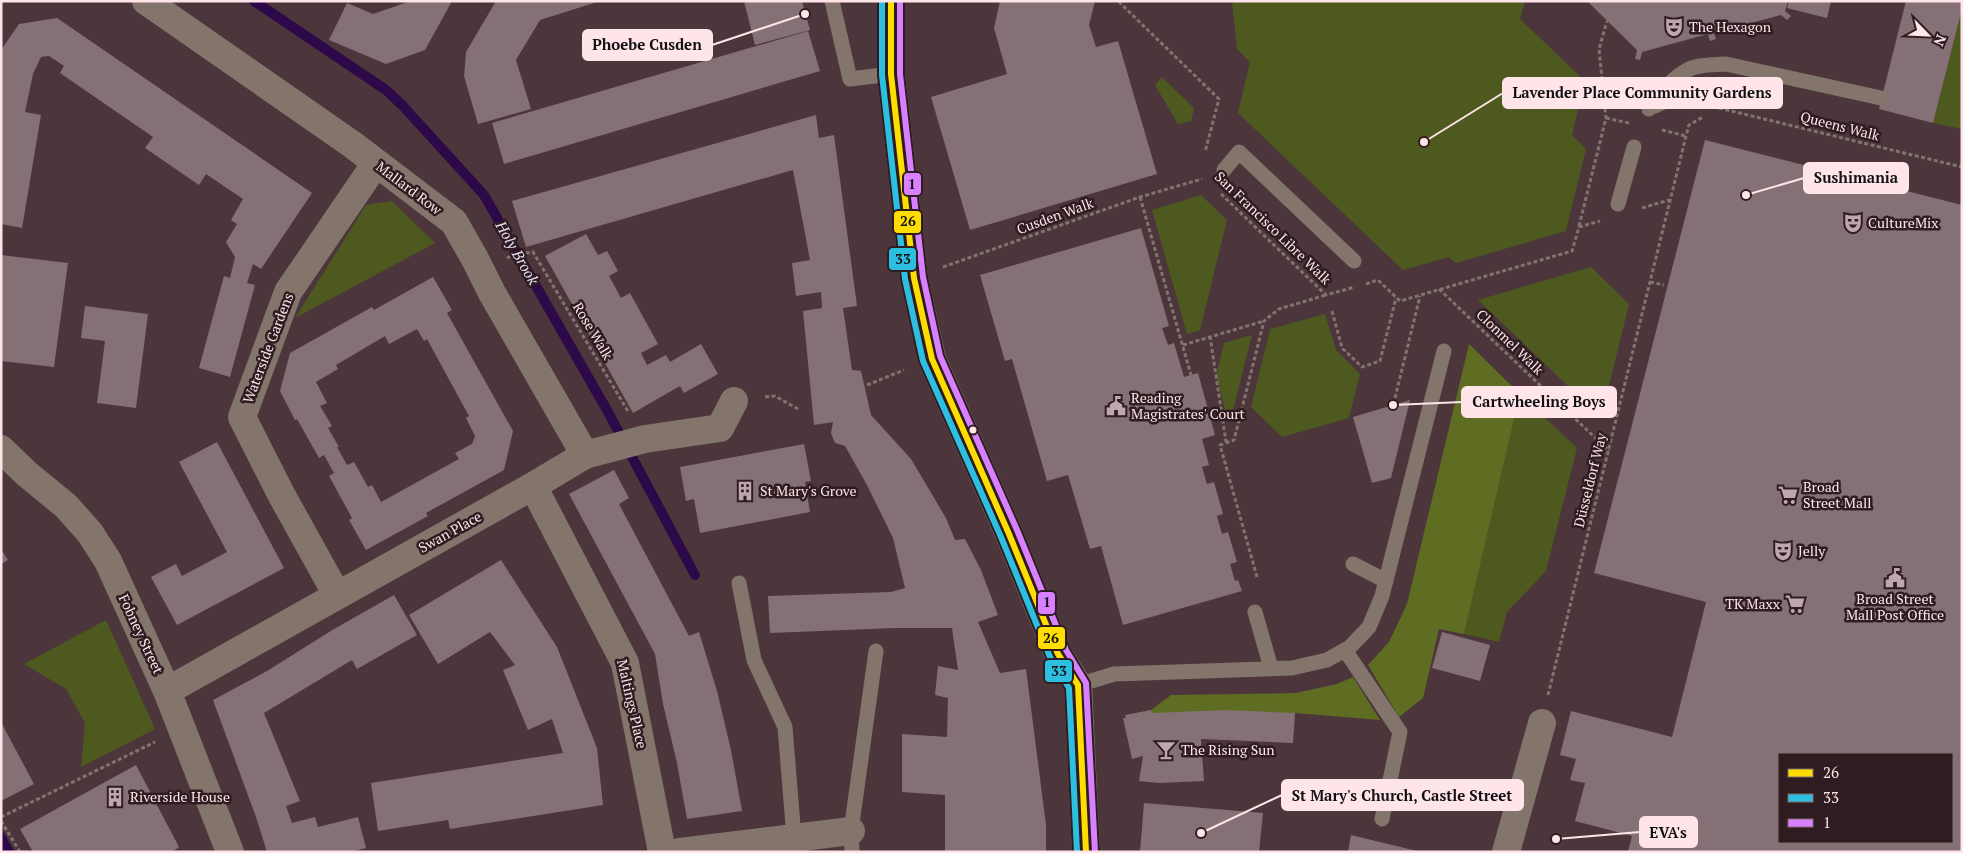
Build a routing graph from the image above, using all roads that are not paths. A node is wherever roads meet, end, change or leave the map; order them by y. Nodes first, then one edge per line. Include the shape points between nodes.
1 (146, 1) edge
2 (832, 1) edge
3 (891, 1) edge
4 (891, 74) junction
5 (1704, 91) dead end
6 (1882, 98) dead end
7 (1634, 146) dead end
8 (376, 163) junction
9 (1224, 170) dead end
10 (1618, 204) dead end
11 (1354, 262) dead end
12 (1444, 351) dead end
13 (734, 401) dead end
14 (1, 449) edge
15 (585, 455) junction
16 (533, 486) junction
17 (1353, 564) dead end
18 (1386, 581) junction
19 (739, 583) dead end
20 (337, 595) junction
21 (1255, 612) dead end
22 (1345, 650) junction
23 (876, 652) dead end
24 (1271, 668) junction
25 (1078, 685) junction
26 (168, 691) junction
27 (1542, 723) road end
28 (1382, 818) dead end
29 (794, 838) junction
30 (851, 842) edge
31 (230, 852) edge
32 (662, 852) edge
33 (680, 852) edge
34 (1086, 852) edge
35 (1506, 852) edge

1 - 8 street, Mallard Row
2 - 4 lane via 850,79
3 - 4 street
4 - 25 street via 914,278 932,359 1058,654
5 - 6 lane via 1679,94 1649,109 1684,71 1726,64
7 - 10 lane
8 - 15 street, Mallard Row via 454,222
8 - 20 street, Waterside Gardens via 288,292 242,417
9 - 11 lane via 1239,152
12 - 18 lane
13 - 15 street, Swan Place via 720,428 645,439
14 - 26 street, Fobney Street via 66,506 90,533 108,561
15 - 16 street, Swan Place
16 - 20 street, Swan Place
16 - 32 street, Maltings Place via 626,663
17 - 18 lane
18 - 22 lane via 1368,627
19 - 29 lane via 754,660 785,727
20 - 26 street, Swan Place
21 - 24 lane
22 - 24 lane via 1327,660 1292,668
22 - 28 lane via 1400,732
23 - 30 lane
24 - 25 lane via 1114,674
25 - 34 street
26 - 31 street, Fobney Street
27 - 35 street
29 - 30 street
29 - 33 street

